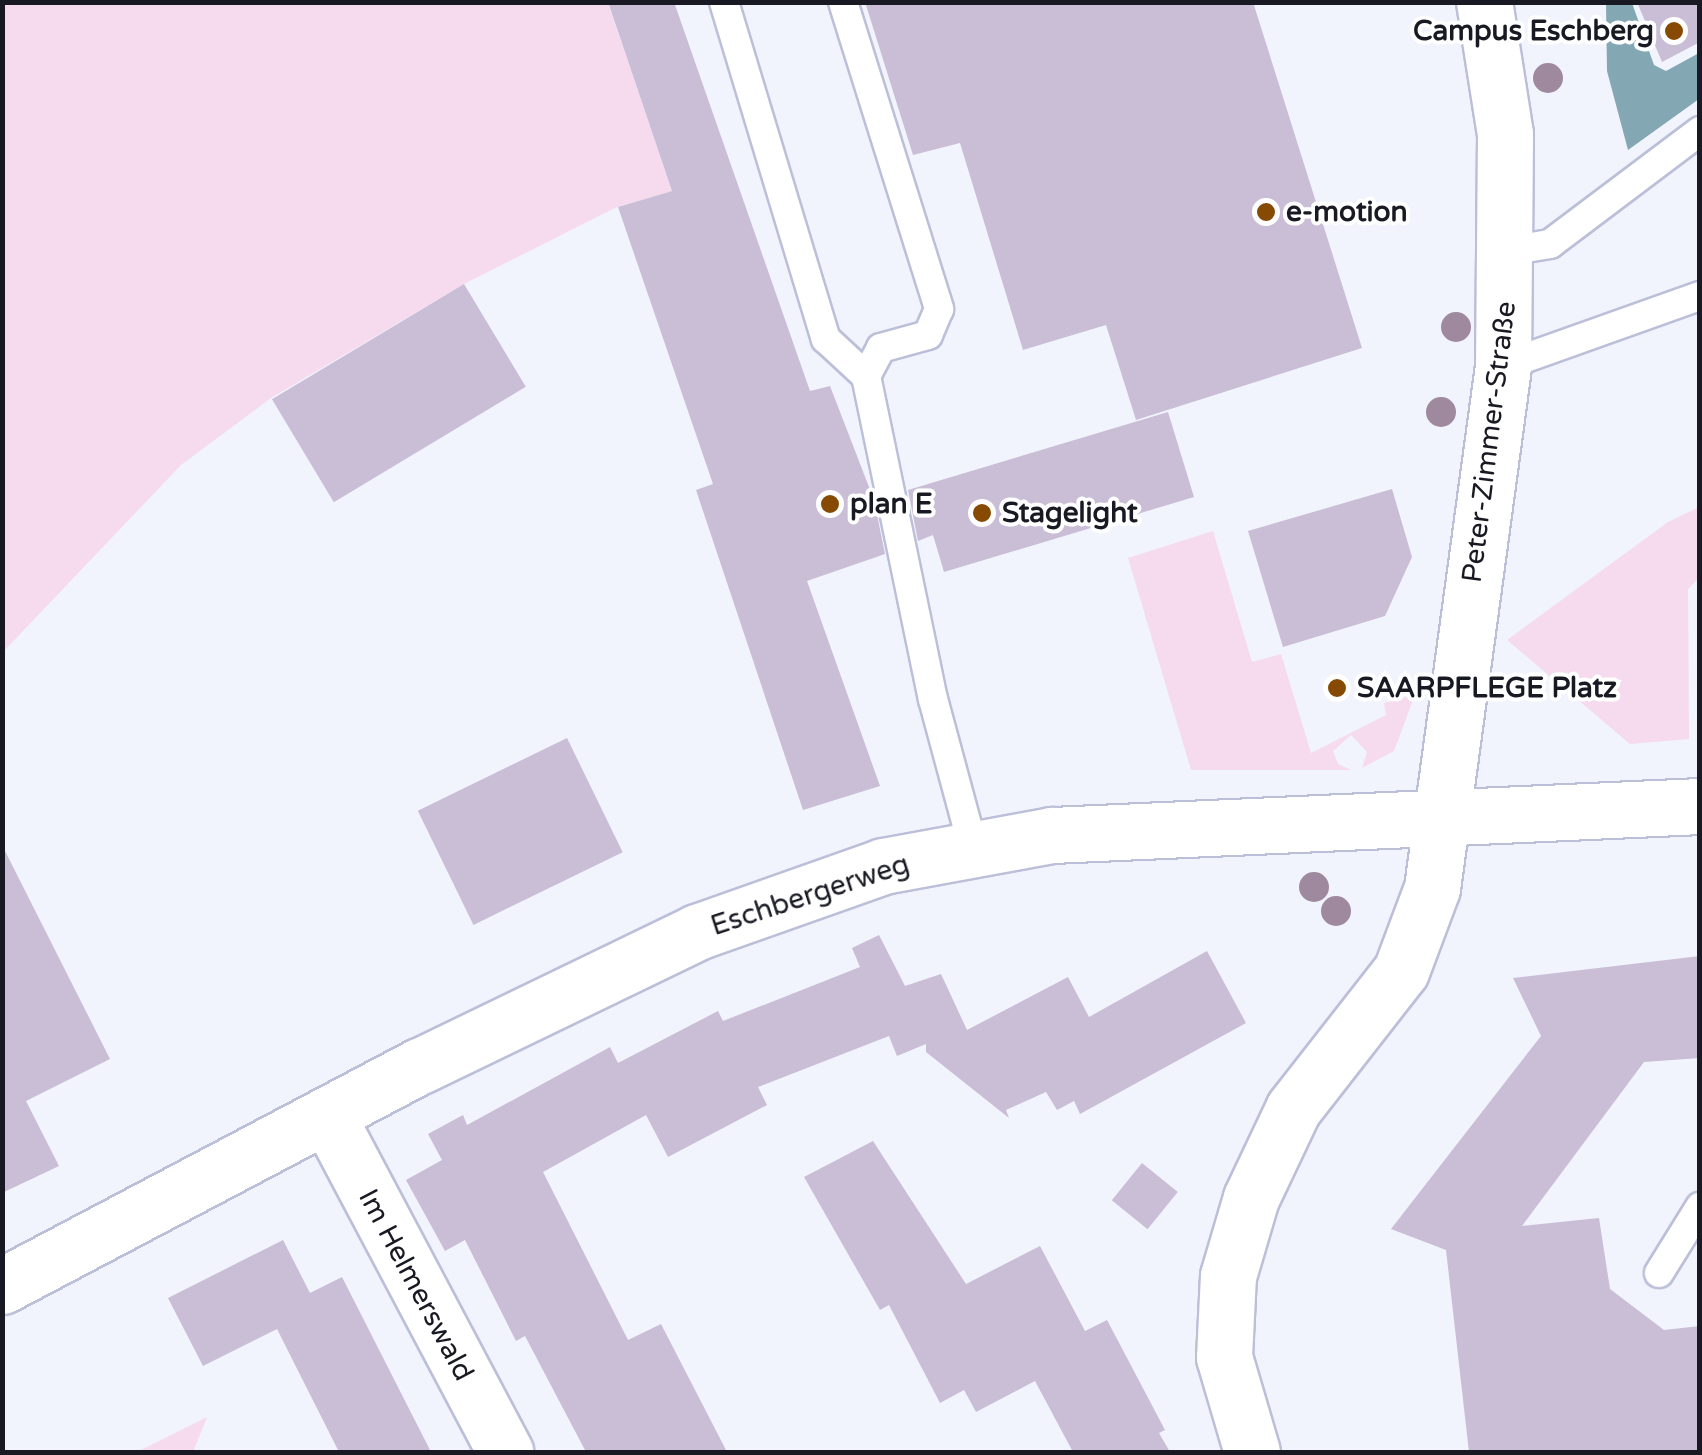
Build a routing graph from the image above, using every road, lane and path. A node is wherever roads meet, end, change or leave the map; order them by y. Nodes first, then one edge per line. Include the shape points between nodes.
1 (724, 2) edge
2 (843, 2) edge
3 (1484, 2) edge
4 (1700, 130) edge
5 (1508, 251) junction
6 (1700, 296) edge
7 (1503, 366) junction
8 (866, 376) junction
9 (1700, 806) edge
10 (1439, 820) junction
11 (972, 847) junction
12 (328, 1117) junction
13 (1700, 1207) edge
14 (1658, 1274) dead end
15 (2, 1286) edge
16 (505, 1452) edge
17 (1252, 1452) edge

1 - 8 lane via 826,339
2 - 8 lane via 939,309 928,335 880,348
3 - 5 street, Peter-Zimmer-Straße via 1505,134
4 - 5 lane via 1550,244
5 - 7 street, Peter-Zimmer-Straße
6 - 7 lane
7 - 10 street, Peter-Zimmer-Straße
8 - 11 lane via 933,699
9 - 10 street, Eschbergerweg
10 - 11 street, Eschbergerweg via 1052,835
10 - 17 street, Peter-Zimmer-Straße via 1432,888 1401,971 1294,1109 1251,1198 1228,1276 1224,1357
11 - 12 street, Eschbergerweg via 882,866 697,932
12 - 15 street, Eschbergerweg
12 - 16 street, Im Helmerswald
13 - 14 lane

